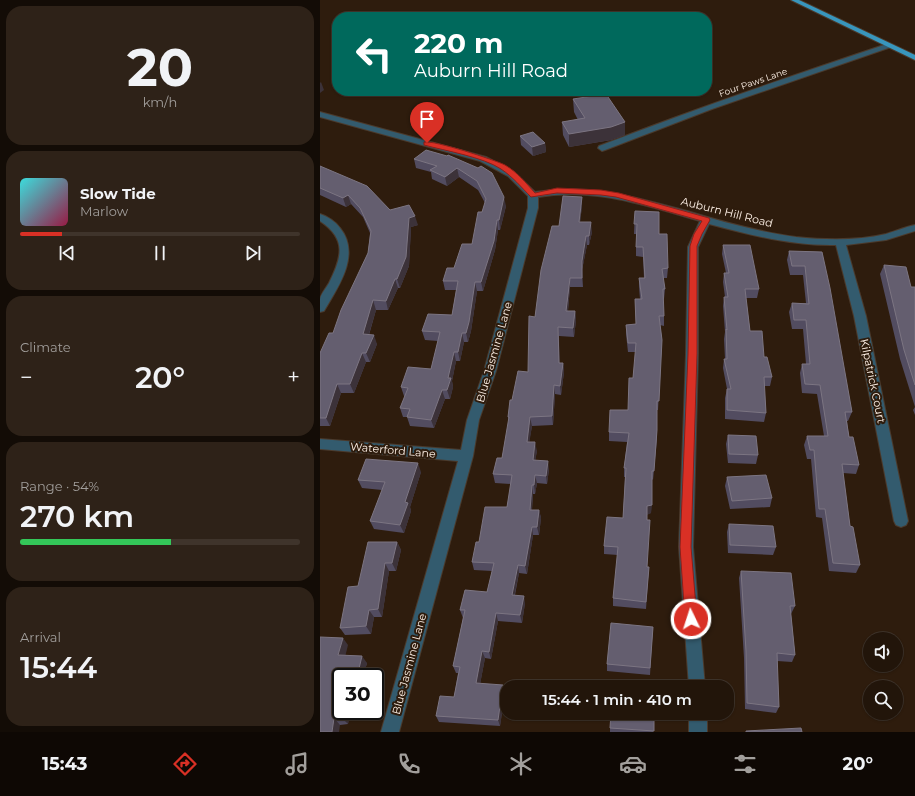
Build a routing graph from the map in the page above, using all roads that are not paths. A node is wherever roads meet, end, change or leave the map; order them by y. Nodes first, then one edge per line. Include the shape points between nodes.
1 (794, 0) edge
2 (890, 46) junction
3 (915, 58) edge
4 (320, 114) edge
5 (602, 148) dead end
6 (533, 195) junction
7 (320, 217) edge
8 (706, 220) junction
9 (915, 228) edge
10 (840, 243) junction
11 (320, 308) edge
12 (320, 444) edge
13 (466, 456) junction
14 (901, 521) dead end
15 (696, 680) edge
16 (698, 720) edge
17 (390, 732) edge
18 (698, 732) edge

1 - 2 main road
2 - 3 main road
2 - 5 street, Four Paws Lane
4 - 6 street via 483,159 506,169
6 - 8 street, Auburn Hill Road via 557,190 601,192
6 - 13 street, Blue Jasmine Lane via 530,222 490,371 473,420
7 - 11 street via 332,223 346,249 344,263
8 - 10 street, Auburn Hill Road via 766,235
8 - 15 street via 693,246 686,547
9 - 10 street, Auburn Hill Road via 900,234
10 - 14 street, Kilpatrick Court via 860,316
12 - 13 street, Waterford Lane
13 - 17 street, Blue Jasmine Lane
16 - 18 street

